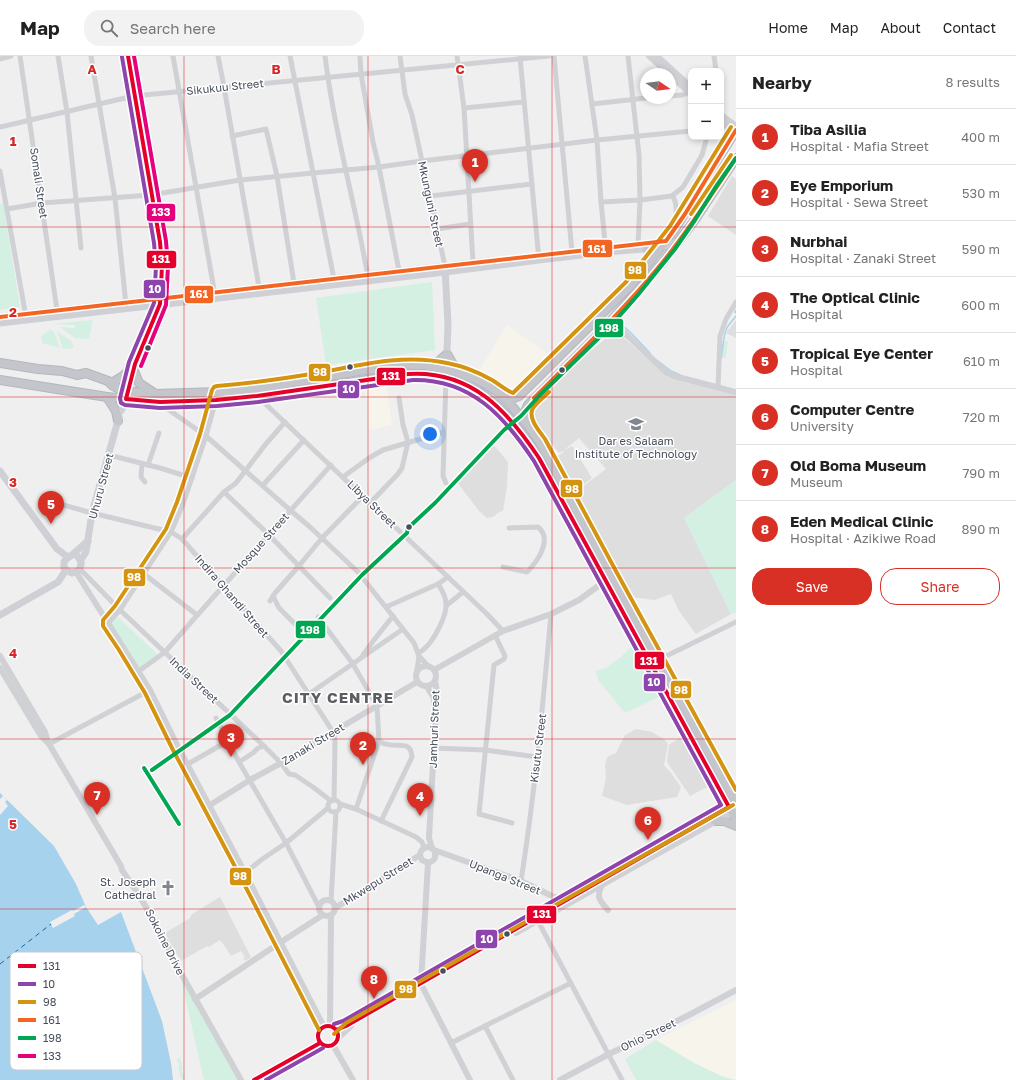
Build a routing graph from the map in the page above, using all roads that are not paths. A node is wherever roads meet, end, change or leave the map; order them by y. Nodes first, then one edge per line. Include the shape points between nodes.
1 (11, 56) edge
2 (20, 56) edge
3 (58, 56) edge
4 (91, 56) edge
5 (128, 56) edge
6 (173, 56) edge
7 (218, 56) edge
8 (290, 56) edge
9 (326, 56) edge
10 (360, 56) edge
11 (400, 56) edge
12 (457, 56) edge
13 (549, 56) edge
14 (554, 56) edge
15 (585, 56) edge
16 (628, 56) edge
17 (649, 56) edge
18 (657, 56) edge
19 (714, 56) edge
20 (520, 57) edge
21 (0, 59) edge
22 (458, 65) junction
23 (662, 68) edge
24 (716, 68) edge
25 (402, 70) junction
26 (361, 74) junction
27 (328, 77) junction
28 (676, 80) edge
29 (295, 81) junction
30 (224, 88) junction
31 (688, 89) edge
32 (688, 90) edge
33 (179, 92) junction
34 (688, 93) edge
35 (134, 96) junction
36 (676, 96) edge
37 (640, 99) edge
38 (633, 100) junction
39 (524, 102) junction
40 (99, 104) junction
41 (592, 104) junction
42 (464, 108) junction
43 (67, 112) junction
44 (29, 121) junction
45 (724, 121) edge
46 (0, 127) edge
47 (736, 130) edge
48 (688, 131) edge
49 (232, 136) junction
50 (637, 137) junction
51 (597, 140) junction
52 (706, 140) edge
53 (562, 145) junction
54 (529, 149) junction
55 (466, 156) junction
56 (736, 158) edge
57 (422, 161) junction
58 (379, 167) junction
59 (346, 170) junction
60 (0, 171) edge
61 (313, 173) junction
62 (277, 176) junction
63 (240, 180) junction
64 (532, 184) junction
65 (196, 187) junction
66 (468, 192) junction
67 (152, 195) junction
68 (430, 196) junction
69 (672, 196) junction
70 (115, 198) junction
71 (640, 200) junction
72 (77, 201) junction
73 (601, 202) junction
74 (42, 203) junction
75 (7, 209) junction
76 (470, 224) junction
77 (436, 229) junction
78 (675, 229) junction
79 (677, 242) junction
80 (664, 244) junction
81 (638, 247) junction
82 (81, 248) dead end
83 (647, 249) junction
84 (606, 250) junction
85 (572, 252) junction
86 (539, 258) junction
87 (652, 259) junction
88 (473, 263) junction
89 (445, 269) junction
90 (399, 271) junction
91 (368, 278) junction
92 (334, 279) junction
93 (294, 283) junction
94 (259, 287) junction
95 (215, 295) junction
96 (160, 301) junction
97 (736, 302) edge
98 (126, 305) junction
99 (57, 310) junction
100 (0, 316) edge
101 (26, 317) junction
102 (611, 320) junction
103 (0, 323) edge
104 (447, 354) junction
105 (0, 362) edge
106 (424, 365) junction
107 (133, 368) junction
108 (446, 373) junction
109 (461, 373) junction
110 (0, 380) edge
111 (108, 381) junction
112 (718, 388) junction
113 (498, 392) junction
114 (736, 392) edge
115 (155, 394) junction
116 (125, 395) junction
117 (107, 396) junction
118 (217, 396) junction
119 (257, 396) junction
120 (399, 398) dead end
121 (160, 402) junction
122 (118, 421) junction
123 (285, 422) junction
124 (530, 428) junction
125 (444, 432) junction
126 (159, 433) dead end
127 (206, 436) junction
128 (304, 440) junction
129 (408, 442) junction
130 (109, 455) junction
131 (145, 464) junction
132 (331, 465) junction
133 (0, 471) edge
134 (245, 471) junction
135 (343, 477) junction
136 (192, 478) junction
137 (145, 482) dead end
138 (446, 483) dead end
139 (263, 485) junction
140 (224, 492) junction
141 (363, 496) junction
142 (42, 499) dead end
143 (370, 503) junction
144 (290, 510) junction
145 (92, 513) junction
146 (509, 528) dead end
147 (171, 532) junction
148 (268, 535) junction
149 (322, 538) junction
150 (182, 539) junction
151 (88, 541) junction
152 (68, 558) junction
153 (81, 560) junction
154 (299, 566) junction
155 (503, 567) dead end
156 (66, 570) junction
157 (78, 570) junction
158 (144, 574) junction
159 (448, 577) junction
160 (608, 579) junction
161 (438, 584) junction
162 (224, 585) junction
163 (463, 592) junction
164 (330, 598) dead end
165 (447, 605) junction
166 (386, 607) junction
167 (120, 610) junction
168 (551, 614) junction
169 (0, 615) edge
170 (197, 615) junction
171 (393, 616) junction
172 (318, 617) dead end
173 (736, 622) edge
174 (108, 623) junction
175 (403, 629) junction
176 (300, 630) dead end
177 (503, 631) junction
178 (494, 635) junction
179 (165, 652) junction
180 (419, 654) junction
181 (0, 656) edge
182 (362, 658) junction
183 (658, 660) junction
184 (352, 664) junction
185 (428, 666) junction
186 (0, 668) edge
187 (417, 670) junction
188 (434, 670) junction
189 (139, 671) junction
190 (435, 681) junction
191 (417, 682) junction
192 (427, 686) junction
193 (150, 690) junction
194 (309, 694) junction
195 (377, 706) junction
196 (216, 718) dead end
197 (333, 732) junction
198 (228, 741) junction
199 (380, 741) junction
200 (48, 744) junction
201 (264, 746) junction
202 (433, 748) junction
203 (485, 750) junction
204 (537, 757) junction
205 (239, 762) junction
206 (281, 763) junction
207 (188, 764) junction
208 (250, 780) junction
209 (332, 800) junction
210 (340, 804) junction
211 (210, 805) junction
212 (328, 808) junction
213 (356, 809) junction
214 (734, 809) edge
215 (336, 812) junction
216 (381, 821) junction
217 (715, 821) junction
218 (512, 823) dead end
219 (736, 826) edge
220 (286, 843) junction
221 (430, 850) junction
222 (420, 855) junction
223 (428, 862) junction
224 (245, 873) junction
225 (521, 880) junction
226 (602, 885) junction
227 (554, 897) junction
228 (573, 899) junction
229 (332, 902) junction
230 (335, 908) junction
231 (552, 908) junction
232 (608, 910) dead end
233 (321, 912) junction
234 (331, 915) junction
235 (538, 921) junction
236 (280, 942) junction
237 (571, 983) junction
238 (422, 985) junction
239 (736, 990) edge
240 (195, 999) junction
241 (327, 1026) junction
242 (485, 1026) junction
243 (336, 1030) junction
244 (338, 1038) junction
245 (320, 1043) junction
246 (451, 1043) junction
247 (333, 1045) junction
248 (609, 1054) junction
249 (241, 1080) edge
250 (254, 1080) edge
251 (353, 1080) edge
252 (470, 1080) edge
253 (513, 1080) edge
254 (560, 1080) edge
255 (622, 1080) edge

1 - 21 street
2 - 44 street, Somali Street
3 - 43 street
4 - 40 street
5 - 35 main road, Uhuru Street
6 - 33 street
7 - 30 street
8 - 29 street
9 - 27 street
10 - 26 street
11 - 25 street, Mkunguni Street
12 - 22 street
13 - 20 street, Sikukuu Street
14 - 53 street
15 - 41 street
16 - 38 street
17 - 23 street
18 - 31 street
19 - 24 street
20 - 22 street, Sikukuu Street
20 - 39 street
22 - 25 street, Sikukuu Street
22 - 42 street
25 - 26 street, Sikukuu Street
25 - 57 street, Mkunguni Street via 405,94
26 - 27 street, Sikukuu Street
26 - 58 street
27 - 29 street, Sikukuu Street
27 - 59 street
28 - 32 street
29 - 30 street, Sikukuu Street
29 - 61 street
30 - 33 street, Sikukuu Street
30 - 49 street
33 - 35 street, Sikukuu Street
33 - 65 street
34 - 36 street
35 - 40 street, Sikukuu Street
35 - 67 main road, Uhuru Street
37 - 38 street
38 - 41 street
38 - 50 street
39 - 42 street
39 - 54 street
40 - 43 street, Sikukuu Street
40 - 70 street
41 - 51 street
42 - 55 street
43 - 44 street, Sikukuu Street
43 - 72 street
44 - 46 street, Sikukuu Street
44 - 74 street, Somali Street
45 - 47 street
47 - 78 highway
48 - 50 street
49 - 62 street via 266,129
49 - 63 street
50 - 51 street
50 - 71 street
51 - 53 street
51 - 73 street
52 - 69 street via 702,155 684,187
53 - 54 street
53 - 85 street
54 - 55 street
54 - 64 street
55 - 57 street
55 - 66 street
56 - 79 highway
57 - 58 street
57 - 68 street, Mkunguni Street
58 - 59 street
58 - 90 street
59 - 61 street
59 - 91 street
60 - 75 street
61 - 62 street
61 - 92 street
62 - 63 street
62 - 93 street
63 - 65 street
63 - 94 street
64 - 66 street
64 - 86 street
65 - 67 street
65 - 95 street
66 - 68 street
66 - 76 street
67 - 70 street
67 - 96 main road, Uhuru Street via 162,266
68 - 77 street, Mkunguni Street
69 - 71 street
69 - 78 street via 676,204
70 - 72 street
70 - 98 street
71 - 73 street
71 - 81 street
72 - 74 street
72 - 82 street
73 - 84 street
74 - 75 street
74 - 99 street, Somali Street
75 - 101 street
76 - 77 street
76 - 88 street
77 - 89 street, Mkunguni Street
78 - 80 highway
79 - 80 main road
79 - 102 highway via 662,263
80 - 81 main road
80 - 83 main road
80 - 87 highway
81 - 83 main road
81 - 84 main road
83 - 87 highway
84 - 85 main road
84 - 86 main road
85 - 86 main road
86 - 88 main road
86 - 89 main road
87 - 113 highway via 630,286 519,396 514,399
88 - 89 main road
89 - 90 main road
89 - 91 main road
89 - 104 main road, Mkunguni Street
90 - 91 main road
91 - 92 main road
91 - 95 main road
92 - 93 main road
93 - 94 main road
94 - 95 main road
95 - 96 main road
96 - 98 main road
96 - 107 main road, Uhuru Street
97 - 112 street via 720,336
98 - 99 main road
98 - 101 main road
99 - 101 main road
100 - 101 main road
101 - 103 main road
102 - 112 street via 666,372
102 - 124 highway via 528,405 525,412
104 - 106 highway via 438,362
104 - 108 main road, Mkunguni Street
104 - 109 highway
105 - 111 highway via 77,375 86,373
106 - 108 highway
106 - 118 highway via 381,368
107 - 111 highway via 112,383
107 - 115 highway via 139,383
107 - 116 main road, Uhuru Street via 125,384
108 - 109 highway
108 - 119 highway via 408,374
108 - 125 street
108 - 160 highway via 477,390 518,426
109 - 113 highway
110 - 117 highway
111 - 116 highway
112 - 114 street
113 - 124 highway
115 - 116 highway
115 - 118 highway
116 - 117 highway
116 - 121 highway
116 - 122 main road, Uhuru Street via 126,401
117 - 122 highway via 116,411
118 - 119 highway
118 - 121 highway
118 - 127 street
119 - 123 street, Libya Street
120 - 129 street
121 - 127 street
122 - 130 main road, Uhuru Street
123 - 128 street, Libya Street
123 - 134 street
124 - 160 highway
125 - 129 street
125 - 138 street via 443,476
126 - 131 street
127 - 134 street
127 - 136 street
128 - 132 street, Libya Street
128 - 139 street
129 - 135 street via 369,458
129 - 143 street via 400,472
130 - 131 street
130 - 145 main road, Uhuru Street
131 - 136 street
131 - 137 street via 141,476
132 - 135 street, Libya Street
132 - 144 street, Mosque Street
133 - 152 main road via 56,550
134 - 139 street
134 - 140 street via 236,483
135 - 141 street, Libya Street
136 - 147 street
139 - 144 street
140 - 148 street
140 - 150 street
141 - 143 street, Libya Street
141 - 149 street
142 - 145 street, Indira Ghandi Street
143 - 159 street, Libya Street
144 - 148 street, Mosque Street
144 - 149 street
145 - 147 street, Indira Ghandi Street
145 - 151 main road, Uhuru Street
146 - 155 street via 538,527 544,534 544,545 527,572
147 - 150 street, Indira Ghandi Street
147 - 158 street
148 - 154 street
148 - 162 street, Mosque Street
149 - 154 street
149 - 166 street via 359,573
150 - 162 street, Indira Ghandi Street
151 - 152 main road
151 - 153 main road, Uhuru Street
152 - 153 main road via 77,557
152 - 156 main road via 64,568
153 - 157 main road via 82,564
154 - 164 street
154 - 176 street via 272,599
156 - 157 main road via 72,573
156 - 169 main road via 58,582
157 - 167 street, India Street
157 - 174 street
158 - 167 street
158 - 170 street
159 - 161 street
159 - 163 street, Libya Street
160 - 168 street via 579,600
160 - 183 highway
160 - 214 highway
161 - 165 street
161 - 166 street
162 - 170 street, Mosque Street
162 - 194 street, Indira Ghandi Street via 281,651
163 - 165 street
163 - 177 street, Libya Street
165 - 180 street via 436,634
166 - 171 street
167 - 174 street
167 - 179 street, India Street
168 - 177 street
168 - 204 street, Kisutu Street
170 - 179 street, Mosque Street
171 - 175 street
171 - 182 street
172 - 184 street
173 - 183 street
174 - 189 street
175 - 180 street
175 - 182 street
177 - 178 street
178 - 188 street
178 - 203 street via 505,656 494,666
179 - 189 street, Mosque Street
179 - 201 street, India Street
180 - 185 street
180 - 187 street
181 - 200 street, Sokoine Drive via 46,732
182 - 184 street
183 - 214 highway
184 - 194 street
184 - 195 street
185 - 187 street via 422,666
185 - 188 street
186 - 200 street, Sokoine Drive
187 - 191 street
188 - 190 street
189 - 193 street
190 - 192 street
190 - 202 street, Jamhuri Street via 437,691
191 - 192 street
191 - 195 street, Zanaki Street
192 - 202 street, Jamhuri Street via 434,698
193 - 200 street
193 - 207 street
194 - 197 street, Indira Ghandi Street
195 - 197 street, Zanaki Street
195 - 199 street
196 - 198 street
197 - 206 street, Zanaki Street
197 - 209 street via 335,740
198 - 205 street
198 - 207 street
199 - 213 street
199 - 216 street via 386,745 407,746 412,754
200 - 240 street, Sokoine Drive via 122,870 142,898
201 - 205 street
201 - 206 street, India Street
202 - 203 street
202 - 221 street, Jamhuri Street via 426,839
203 - 204 street
203 - 218 street via 479,814
204 - 225 street, Kisutu Street
205 - 208 street
206 - 208 street, Zanaki Street
206 - 209 street, India Street via 290,774
207 - 211 street
208 - 211 street, Zanaki Street
208 - 220 street
209 - 210 street
209 - 212 street
210 - 213 street
210 - 215 street via 340,809
211 - 224 street
212 - 215 street
212 - 220 street
213 - 216 street
214 - 217 street
214 - 228 street
215 - 229 street
216 - 221 street via 416,837
217 - 219 highway
217 - 226 street
220 - 224 street
220 - 233 street
221 - 222 street via 421,850
221 - 223 street via 434,859
221 - 225 street, Upanga Street
222 - 223 street via 422,860
222 - 230 street, Mkwepu Street
223 - 238 street
224 - 236 street
225 - 227 street, Upanga Street
226 - 228 street
226 - 232 street via 599,898
227 - 228 street, Upanga Street
227 - 231 street
228 - 231 street
228 - 235 street
229 - 230 street, Mkwepu Street
229 - 233 street, Mkwepu Street via 323,902 320,906
230 - 234 street, Mkwepu Street
231 - 238 street
233 - 234 street via 327,916
233 - 236 street, Mkwepu Street
234 - 241 street
235 - 237 street
235 - 238 street
236 - 240 street, Mkwepu Street
236 - 241 street
237 - 242 street
237 - 248 street
238 - 243 street
238 - 244 street via 349,1028
238 - 246 street
239 - 248 street, Ohio Street
240 - 249 street, Sokoine Drive
241 - 243 street
241 - 245 street via 321,1029 318,1035
242 - 246 street
242 - 253 street
243 - 244 street
244 - 247 street
245 - 247 street via 324,1046
245 - 250 street
246 - 252 street
247 - 251 street
248 - 254 street, Ohio Street
248 - 255 street

